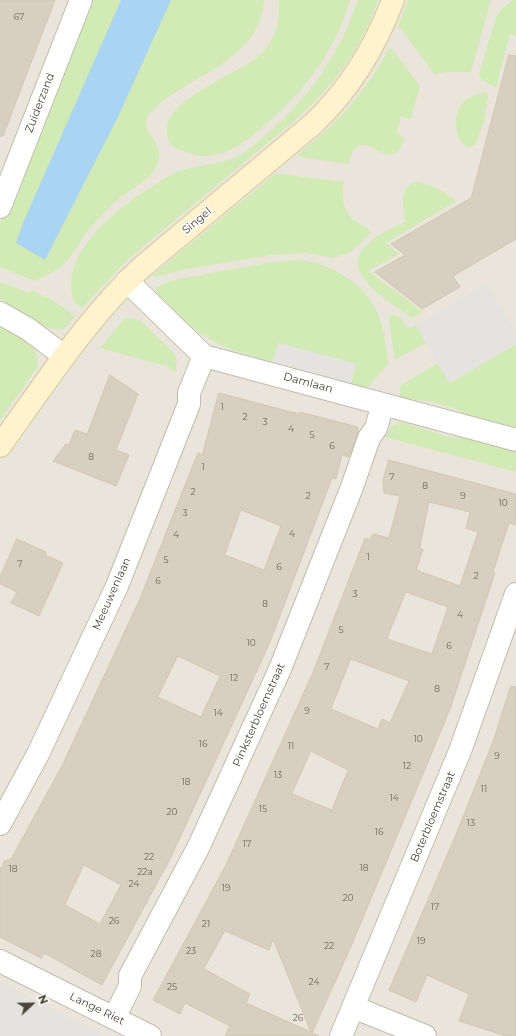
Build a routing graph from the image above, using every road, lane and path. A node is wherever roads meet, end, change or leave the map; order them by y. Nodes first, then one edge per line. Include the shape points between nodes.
1 (81, 0) edge
2 (393, 0) edge
3 (0, 207) edge
4 (127, 281) junction
5 (0, 312) edge
6 (64, 356) junction
7 (204, 356) junction
8 (383, 404) junction
9 (516, 440) edge
10 (0, 446) edge
11 (516, 594) edge
12 (0, 824) edge
13 (0, 961) edge
14 (352, 1007) junction
15 (114, 1018) junction
16 (150, 1036) edge
17 (341, 1036) edge
18 (425, 1036) edge

1 - 3 street, Zuiderzand
2 - 4 main road, Singel via 371,50 350,84 335,102 313,124
4 - 6 main road, Singel via 94,316
4 - 7 street, Damlaan
5 - 6 street
6 - 10 main road, Singel
7 - 8 street, Damlaan
7 - 12 street, Meeuwenlaan via 189,392 189,404 117,586 38,754
8 - 9 street, Damlaan
8 - 15 street, Pinksterbloemstraat via 376,428 369,438 280,669 198,848 130,976 130,986
11 - 14 street, Boterbloemstraat via 460,751
13 - 15 street, Lange Riet
14 - 17 street, Boterbloemstraat
14 - 18 street
15 - 16 street, Lange Riet

